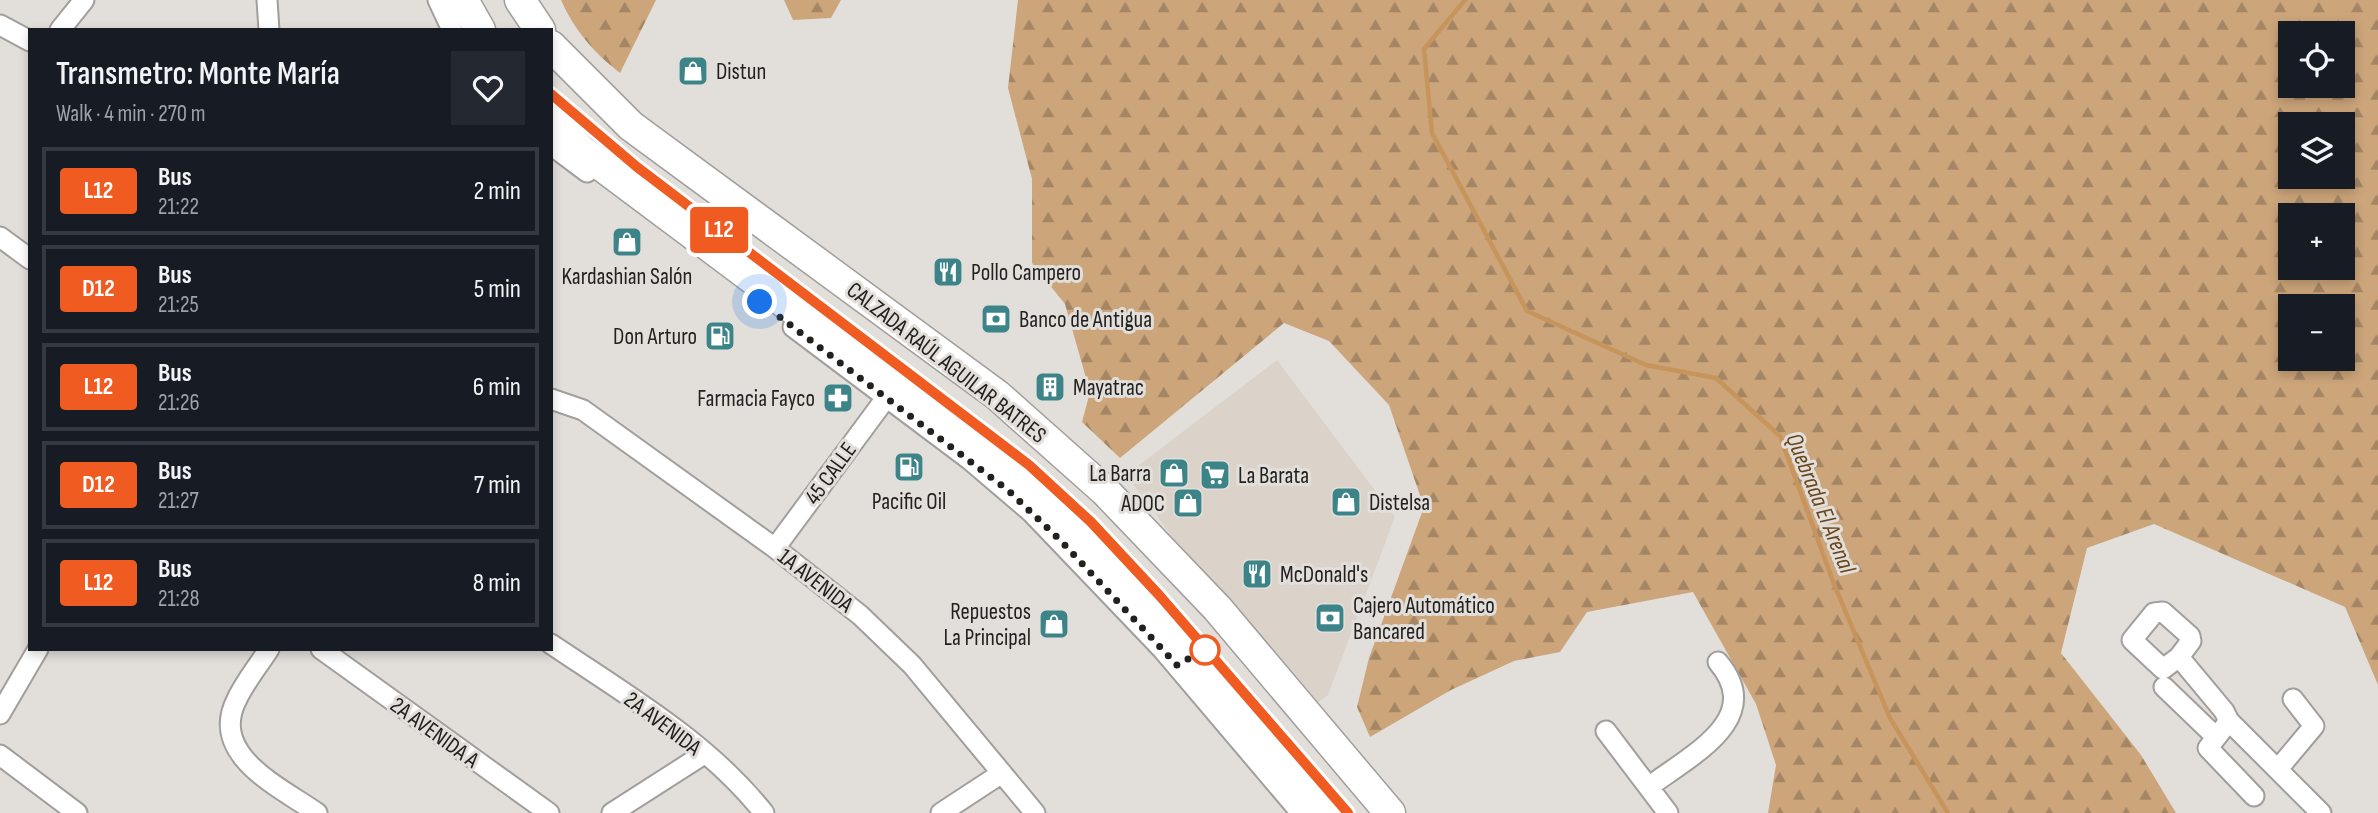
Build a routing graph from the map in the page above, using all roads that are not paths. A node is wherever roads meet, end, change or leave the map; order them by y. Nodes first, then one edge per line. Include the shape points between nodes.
1 (84, 0) edge
2 (267, 0) edge
3 (438, 0) edge
4 (461, 0) edge
5 (520, 0) edge
6 (0, 25) edge
7 (62, 28) edge
8 (269, 28) edge
9 (453, 28) edge
10 (454, 28) edge
11 (479, 28) edge
12 (539, 28) edge
13 (28, 40) edge
14 (553, 48) edge
15 (553, 123) edge
16 (553, 147) edge
17 (553, 155) edge
18 (571, 161) junction
19 (0, 237) edge
20 (28, 258) edge
21 (886, 398) junction
22 (553, 400) edge
23 (775, 548) junction
24 (1143, 602) junction
25 (553, 645) edge
26 (37, 651) edge
27 (268, 651) edge
28 (324, 651) edge
29 (2179, 657) dead end
30 (1718, 662) dead end
31 (1191, 681) junction
32 (2164, 687) dead end
33 (2294, 699) dead end
34 (0, 714) edge
35 (2229, 721) junction
36 (1606, 731) dead end
37 (2215, 736) junction
38 (704, 754) junction
39 (0, 755) edge
40 (2278, 769) junction
41 (1002, 773) junction
42 (1650, 786) junction
43 (2254, 796) dead end
44 (77, 813) edge
45 (317, 813) edge
46 (549, 813) edge
47 (612, 813) edge
48 (764, 813) edge
49 (941, 813) edge
50 (1035, 813) edge
51 (1301, 813) edge
52 (1329, 813) edge
53 (1390, 813) edge
54 (1668, 813) edge
55 (2321, 813) edge

1 - 7 street
2 - 8 street
3 - 9 street
4 - 10 highway
4 - 11 highway
5 - 12 highway
6 - 13 street
14 - 53 highway, CALZADA RAÚL AGUILAR BATRES via 631,127 997,395 1105,491 1217,608
15 - 24 highway, CALZADA RAÚL AGUILAR BATRES via 582,151 1007,469 1080,535
16 - 18 street
17 - 18 street
18 - 21 street
19 - 20 street
21 - 23 street, 45 CALLE
21 - 31 street via 1031,512
22 - 23 street, 1A AVENIDA via 583,410
23 - 41 street, 1A AVENIDA via 888,640
24 - 31 highway
24 - 52 highway, CALZADA RAÚL AGUILAR BATRES
25 - 38 street, 2A AVENIDA via 671,725
26 - 34 street
27 - 45 street via 236,700 231,737 248,765
28 - 46 street, 2A AVENIDA A
29 - 35 street
30 - 42 street via 1735,691 1730,719
31 - 51 street
32 - 37 street
33 - 40 street via 2313,721 2314,729
35 - 37 street
35 - 40 street
36 - 42 street
37 - 43 street via 2209,743 2210,752
38 - 47 street
38 - 48 street, 2A AVENIDA
39 - 44 street
40 - 55 street
41 - 49 street
41 - 50 street, 1A AVENIDA
42 - 54 street

